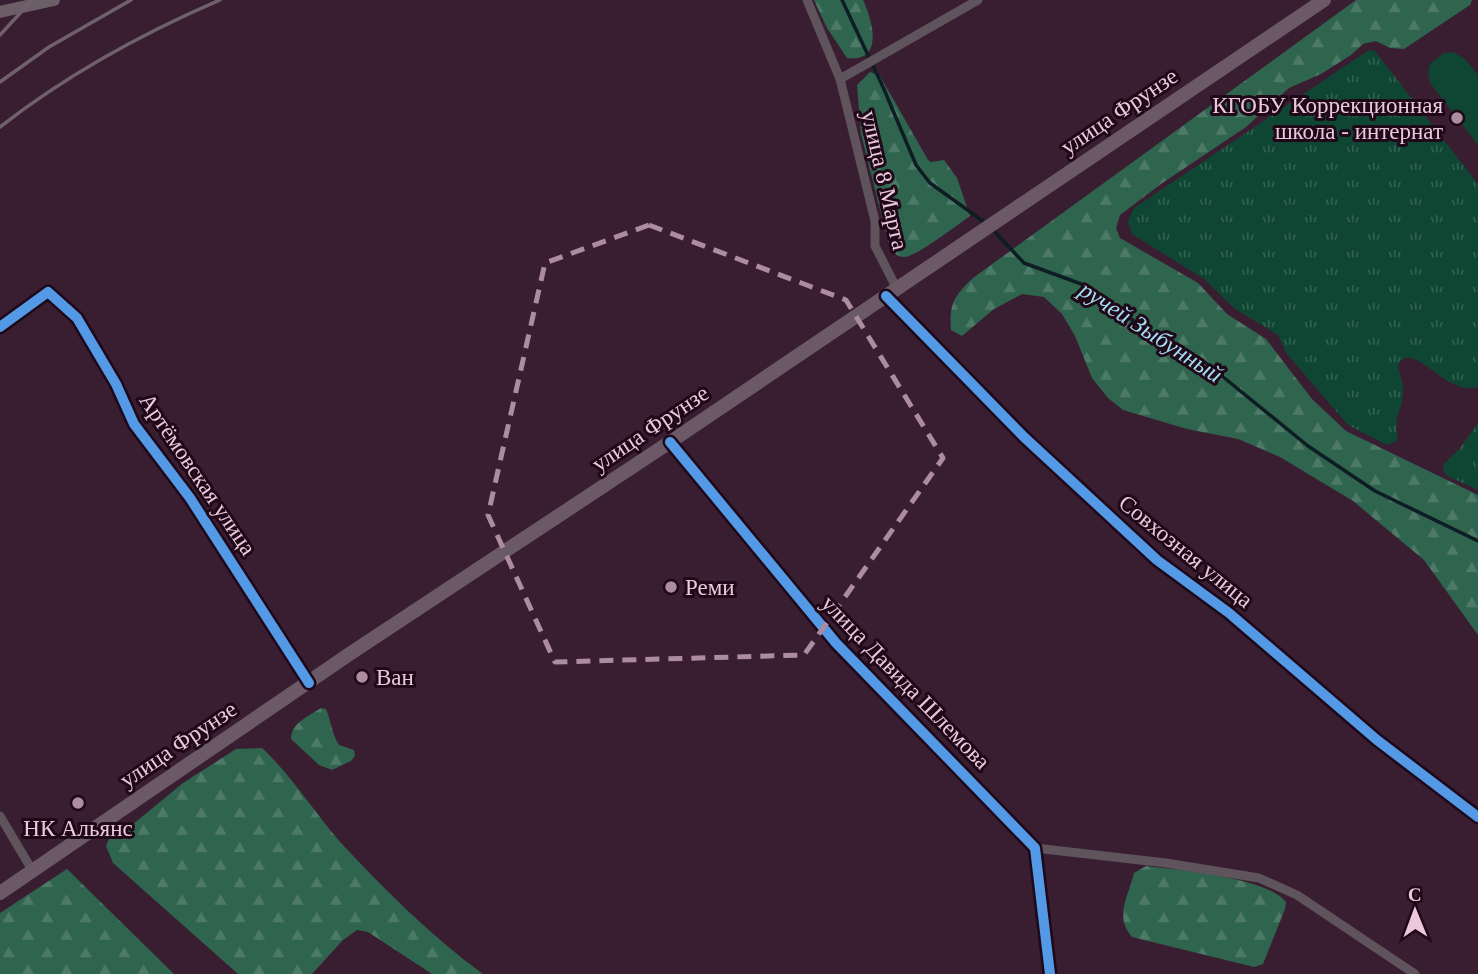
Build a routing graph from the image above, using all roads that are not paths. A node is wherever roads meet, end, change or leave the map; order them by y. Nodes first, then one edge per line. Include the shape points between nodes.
1 (54, 0) edge
2 (807, 0) edge
3 (978, 0) edge
4 (1324, 0) edge
5 (0, 12) edge
6 (840, 79) junction
7 (892, 293) junction
8 (0, 327) edge
9 (670, 442) junction
10 (310, 683) junction
11 (0, 816) edge
12 (1478, 817) edge
13 (1035, 848) junction
14 (32, 870) junction
15 (0, 892) edge
16 (1050, 974) edge
17 (1415, 974) edge

1 - 5 main road
2 - 6 street, улица 8 Марта
3 - 6 street
4 - 7 main road, улица Фрунзе
6 - 7 street, улица 8 Марта via 875,221 875,246
7 - 9 main road, улица Фрунзе
7 - 12 street, Совхозная улица via 1024,437 1157,560 1229,613 1377,740
8 - 10 street, Артёмовская улица via 48,292 77,318 135,424 190,498
9 - 10 main road, улица Фрунзе
9 - 13 street, улица Давида Шлемова via 836,643
10 - 14 main road, улица Фрунзе
11 - 14 street
13 - 16 street
13 - 17 street via 1259,878 1297,895
14 - 15 main road, улица Фрунзе

